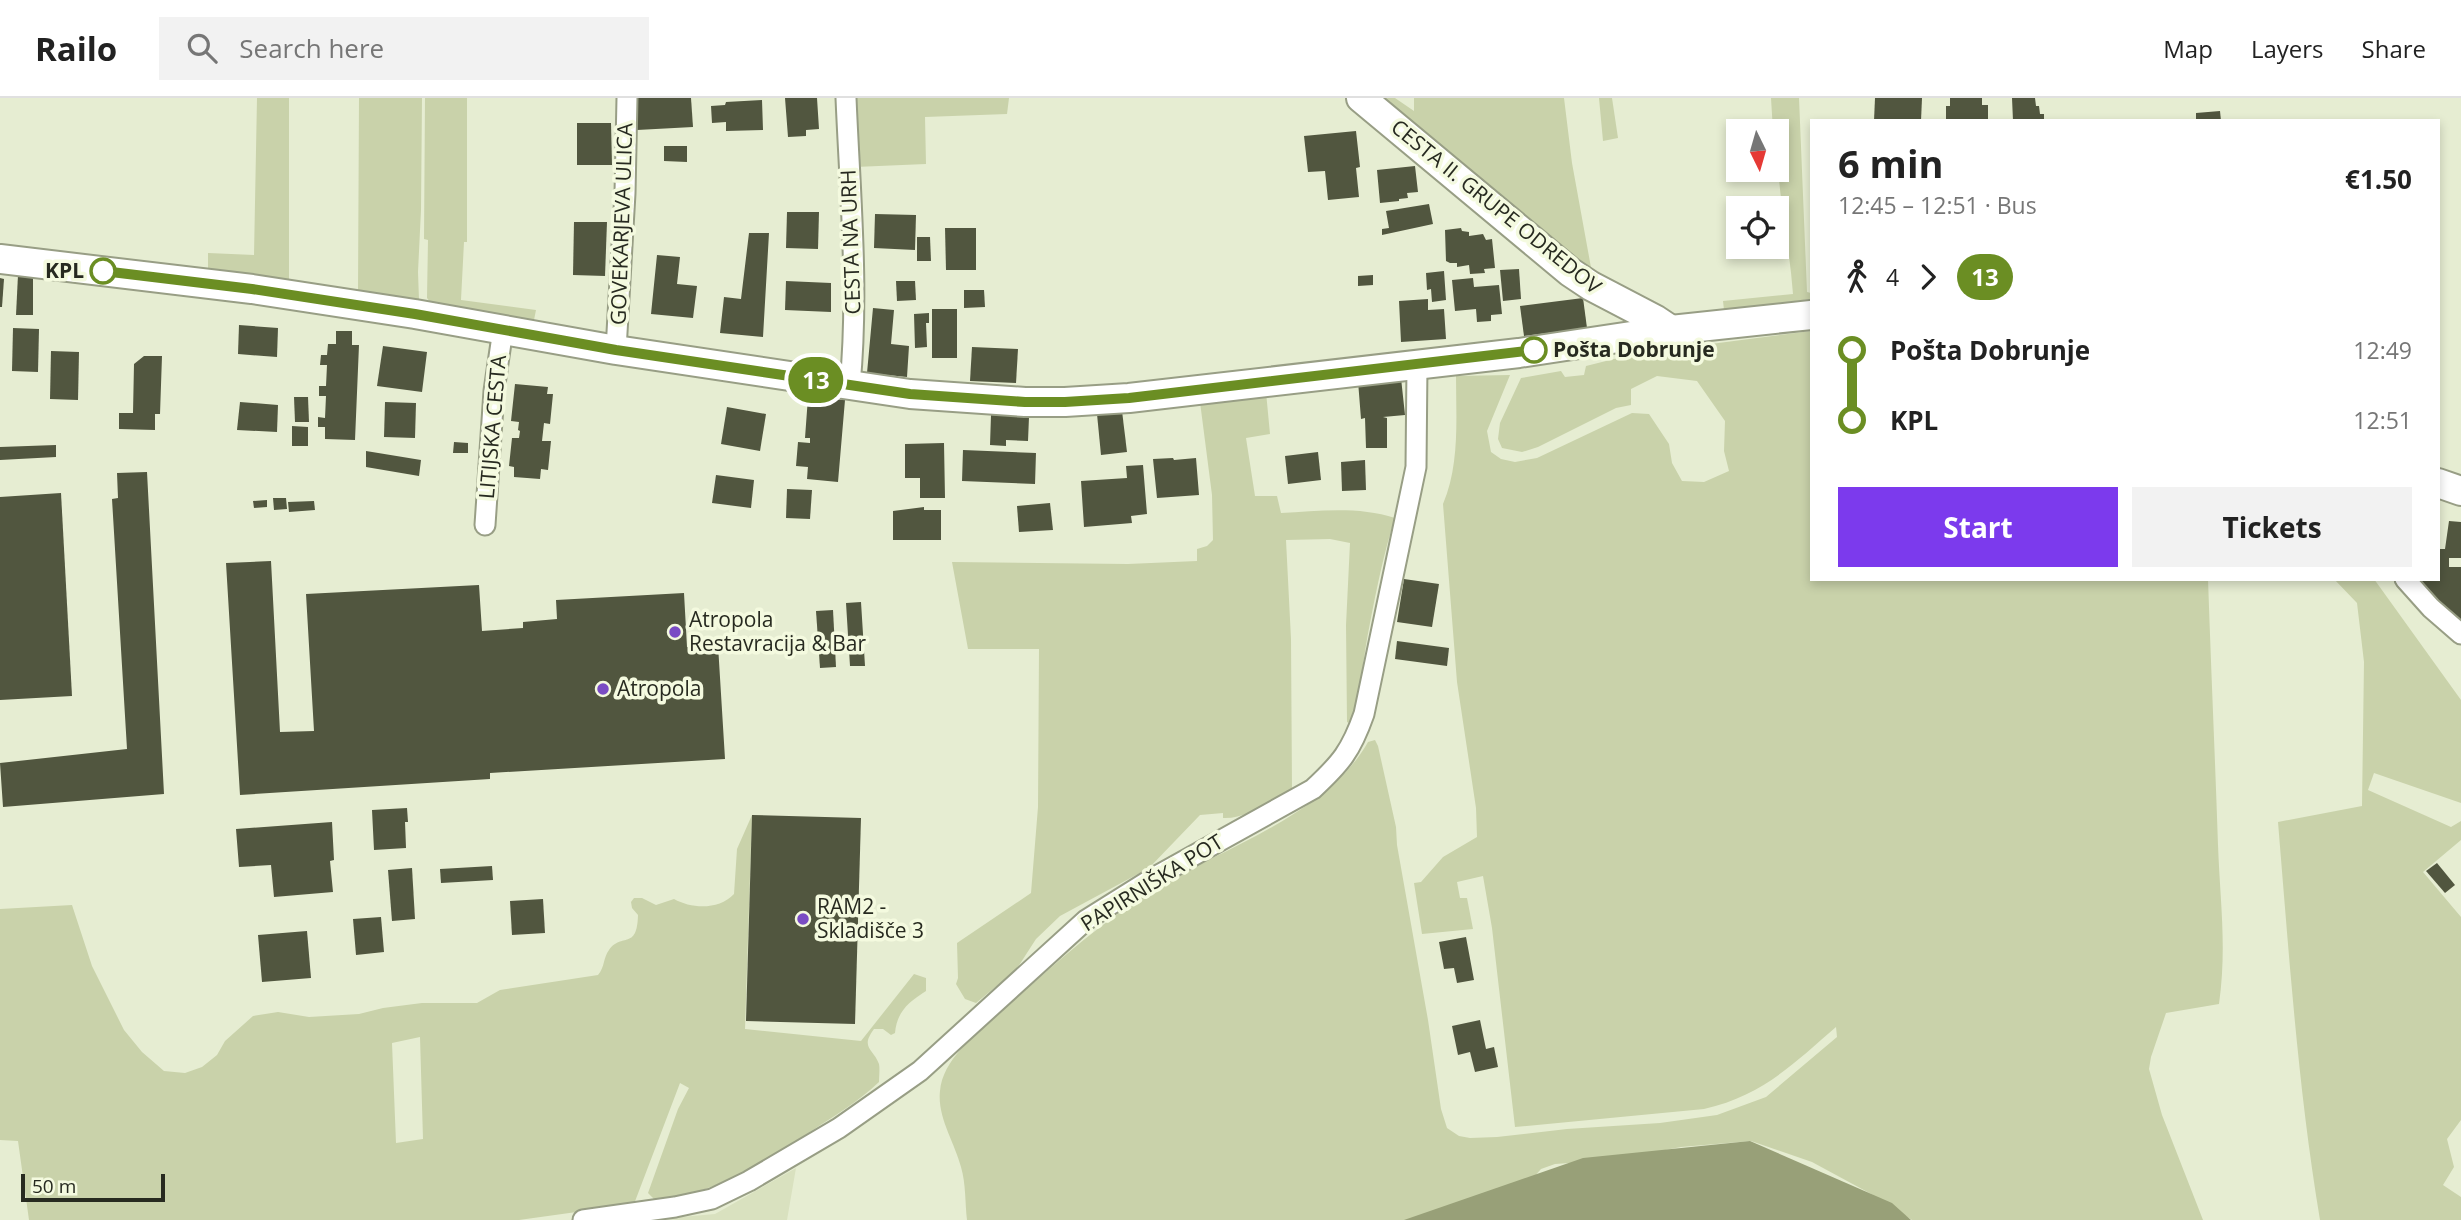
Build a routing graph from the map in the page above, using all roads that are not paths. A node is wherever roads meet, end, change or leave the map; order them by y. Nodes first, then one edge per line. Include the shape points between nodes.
1 (627, 98) edge
2 (845, 98) edge
3 (1361, 98) edge
4 (0, 259) edge
5 (1810, 315) edge
6 (503, 329) junction
7 (1671, 330) junction
8 (616, 350) junction
9 (1417, 365) junction
10 (850, 385) junction
11 (2440, 485) edge
12 (2461, 491) edge
13 (485, 524) dead end
14 (2407, 581) edge
15 (2461, 634) edge
16 (583, 1220) edge

1 - 8 street, GOVEKARJEVA ULICA
2 - 10 street, CESTA NA URH via 854,268
3 - 7 main road, CESTA II. GRUPE ODREDOV via 1570,272
4 - 6 main road, LITIJSKA CESTA via 252,289
5 - 7 main road, LITIJSKA CESTA
6 - 8 main road, LITIJSKA CESTA
6 - 13 street, LITIJSKA CESTA
7 - 9 main road, LITIJSKA CESTA
8 - 10 main road, LITIJSKA CESTA
9 - 10 main road, LITIJSKA CESTA via 1065,402 935,396
9 - 16 street, PAPIRNIŠKA POT via 1416,467 1370,688 1353,745 1331,772 1312,789 1086,920 920,1071 839,1128 712,1199
11 - 12 main road
14 - 15 street

